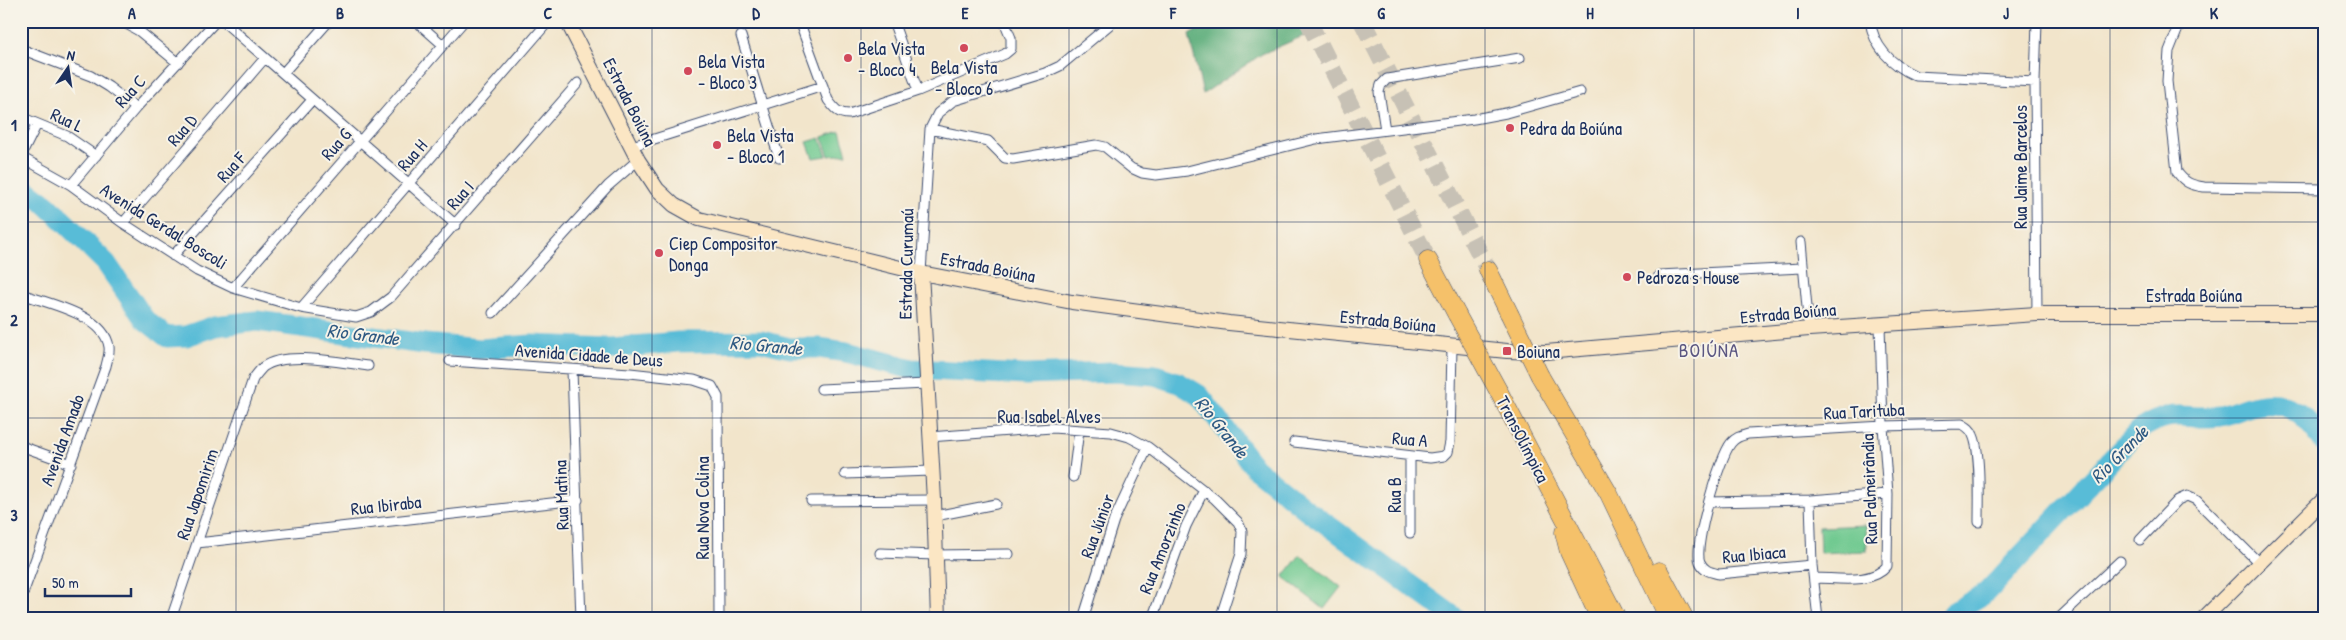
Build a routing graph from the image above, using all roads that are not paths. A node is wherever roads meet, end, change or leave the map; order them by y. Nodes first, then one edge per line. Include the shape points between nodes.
1 (121, 21) edge
2 (216, 21) edge
3 (223, 21) edge
4 (329, 21) edge
5 (416, 21) edge
6 (464, 21) edge
7 (567, 21) edge
8 (799, 21) edge
9 (893, 21) edge
10 (1004, 21) edge
11 (1114, 21) edge
12 (1870, 21) edge
13 (2038, 21) edge
14 (2181, 21) edge
15 (548, 22) dead end
16 (740, 36) dead end
17 (443, 45) junction
18 (21, 50) edge
19 (265, 58) junction
20 (1520, 58) dead end
21 (178, 63) junction
22 (283, 73) junction
23 (2035, 82) junction
24 (578, 83) dead end
25 (823, 86) junction
26 (918, 91) junction
27 (1580, 92) dead end
28 (312, 100) junction
29 (762, 106) junction
30 (136, 108) junction
31 (21, 117) edge
32 (37, 124) junction
33 (930, 129) junction
34 (1386, 130) junction
35 (360, 141) junction
36 (632, 146) junction
37 (96, 156) junction
38 (21, 157) edge
39 (779, 158) dead end
40 (638, 160) junction
41 (408, 184) junction
42 (71, 185) junction
43 (2325, 189) edge
44 (123, 223) junction
45 (456, 225) junction
46 (1801, 242) dead end
47 (174, 256) junction
48 (1428, 260) tunnel mouth
49 (1802, 268) junction
50 (1488, 270) tunnel mouth
51 (921, 273) junction
52 (1659, 274) dead end
53 (233, 288) junction
54 (21, 294) edge
55 (301, 308) junction
56 (493, 313) dead end
57 (2037, 314) junction
58 (2325, 314) edge
59 (356, 317) joint
60 (1880, 326) junction
61 (1808, 329) junction
62 (1452, 347) junction
63 (450, 361) dead end
64 (368, 366) dead end
65 (572, 370) junction
66 (926, 380) junction
67 (821, 389) dead end
68 (718, 397) joint
69 (1566, 419) junction
70 (1883, 426) junction
71 (1079, 430) junction
72 (929, 437) junction
73 (1294, 442) dead end
74 (21, 446) edge
75 (1148, 446) junction
76 (1410, 457) junction
77 (71, 464) junction
78 (932, 470) junction
79 (845, 474) dead end
80 (1073, 477) dead end
81 (1204, 490) junction
82 (1888, 494) junction
83 (2325, 498) edge
84 (578, 500) junction
85 (934, 500) junction
86 (1810, 500) junction
87 (811, 501) dead end
88 (1709, 502) junction
89 (996, 504) dead end
90 (935, 516) junction
91 (1564, 519) junction
92 (1980, 522) dead end
93 (1410, 533) dead end
94 (1700, 535) joint
95 (2140, 540) dead end
96 (197, 543) junction
97 (880, 553) dead end
98 (1009, 554) dead end
99 (935, 555) junction
100 (2120, 561) dead end
101 (2259, 563) junction
102 (1812, 565) junction
103 (1815, 578) junction
104 (21, 600) edge
105 (2061, 618) edge
106 (171, 619) edge
107 (581, 619) edge
108 (719, 619) edge
109 (938, 619) edge
110 (1083, 619) edge
111 (1152, 619) edge
112 (1220, 619) edge
113 (1600, 619) edge
114 (1617, 619) edge
115 (1669, 619) edge
116 (1685, 619) edge
117 (1818, 619) edge
118 (2203, 619) edge

1 - 21 street
2 - 21 street, Rua C
3 - 19 street
4 - 22 street
5 - 17 street
6 - 17 street, Rua G
7 - 36 street, Estrada Boiúna
8 - 25 street
9 - 26 street
10 - 26 street via 1011,49 1005,54
11 - 33 street, Estrada Curumaú via 1060,66 953,101 938,113
12 - 23 street via 1872,34 1880,48 1898,68 1916,76
13 - 23 street, Rua Jaime Barcelos
14 - 43 street via 2169,51 2167,81 2177,172 2182,179 2189,185 2204,187
15 - 41 street, Rua H
16 - 29 street
17 - 35 street, Rua G
18 - 30 street via 91,76
19 - 22 street
19 - 44 street, Rua D
20 - 34 street via 1387,79 1379,92
21 - 30 street, Rua C
22 - 28 street
23 - 57 street, Rua Jaime Barcelos
24 - 45 street, Rua I
25 - 26 street via 828,100 842,114
25 - 29 street
27 - 34 street via 1506,113
28 - 35 street
28 - 47 street, Rua F
29 - 36 street
29 - 39 street
30 - 37 street, Rua C
31 - 32 street, Rua L
32 - 37 street, Rua L via 67,136
32 - 38 street
33 - 34 street via 988,141 1005,158 1014,159 1096,145 1104,147 1131,168 1156,175 1186,171 1316,140
33 - 51 street, Estrada Curumaú
35 - 41 street
35 - 53 street, Rua G
36 - 40 street, Estrada Boiúna
37 - 42 street, Rua C
38 - 42 street, Avenida Gerdal Boscoli
40 - 51 street, Estrada Boiúna via 657,190 674,205 699,219
40 - 56 street via 608,186
41 - 45 street
41 - 55 street, Rua H
42 - 44 street, Avenida Gerdal Boscoli
44 - 47 street, Avenida Gerdal Boscoli
45 - 59 street, Rua I via 391,297 371,312
46 - 49 street
47 - 53 street, Avenida Gerdal Boscoli
48 - 91 highway, TransOlímpica, bridge
49 - 52 street
49 - 61 street
50 - 69 highway, bridge via 1540,376
51 - 62 street, Estrada Boiúna via 1082,303 1229,323
51 - 66 street, Estrada Curumaú
53 - 55 street, Avenida Gerdal Boscoli
54 - 77 street, Avenida Amado via 81,315 96,324 110,348
55 - 59 street, Avenida Gerdal Boscoli
57 - 58 street, Estrada Boiúna
57 - 60 street, Estrada Boiúna
60 - 61 street, Estrada Boiúna
60 - 70 street, Rua Palmeirândia
61 - 62 street, Estrada Boiúna via 1546,352
62 - 76 street, Rua A via 1448,452 1439,458
63 - 65 street, Avenida Cidade de Deus
64 - 96 street, Rua Japomirim via 296,359 264,366 253,379
65 - 68 street, Avenida Cidade de Deus via 694,380 712,386
65 - 84 street, Rua Matina
66 - 67 street
66 - 72 street, Estrada Curumaú
68 - 108 street, Rua Nova Colina
69 - 115 highway via 1631,536
69 - 116 highway via 1587,443
70 - 82 street, Rua Palmeirândia
70 - 88 street, Rua Tarituba via 1738,437 1730,443 1724,455
70 - 92 street, Rua Tarituba via 1951,423 1969,428 1977,451
71 - 72 street, Rua Isabel Alves via 1044,428
71 - 75 street, Rua Isabel Alves via 1111,432
71 - 80 street
72 - 78 street, Estrada Curumaú
73 - 76 street, Rua A
74 - 77 street
75 - 81 street, Rua Isabel Alves
75 - 110 street, Rua Júnior via 1114,520
76 - 93 street, Rua B
77 - 104 street, Avenida Amado
78 - 79 street
78 - 85 street, Estrada Curumaú
81 - 111 street, Rua Amorzinho via 1186,526
81 - 112 street, Rua Isabel Alves via 1238,522 1242,531 1243,541
82 - 86 street
82 - 103 street, Rua Palmeirândia via 1887,566 1878,575 1866,578
83 - 101 street
84 - 96 street, Rua Ibiraba
84 - 107 street, Rua Matina
85 - 87 street
85 - 90 street, Estrada Curumaú
86 - 88 street
86 - 102 street
88 - 94 street, Rua Tarituba
89 - 90 street
90 - 99 street, Estrada Curumaú
91 - 113 highway via 1569,552
91 - 114 highway, TransOlímpica
94 - 102 street, Rua Ibiaca via 1700,562 1705,569 1719,574
95 - 101 street via 2178,500 2187,496 2196,500
96 - 106 street, Rua Japomirim
97 - 99 street
98 - 99 street
99 - 109 street, Estrada Curumaú
100 - 105 street
101 - 118 street
102 - 103 street
103 - 117 street

